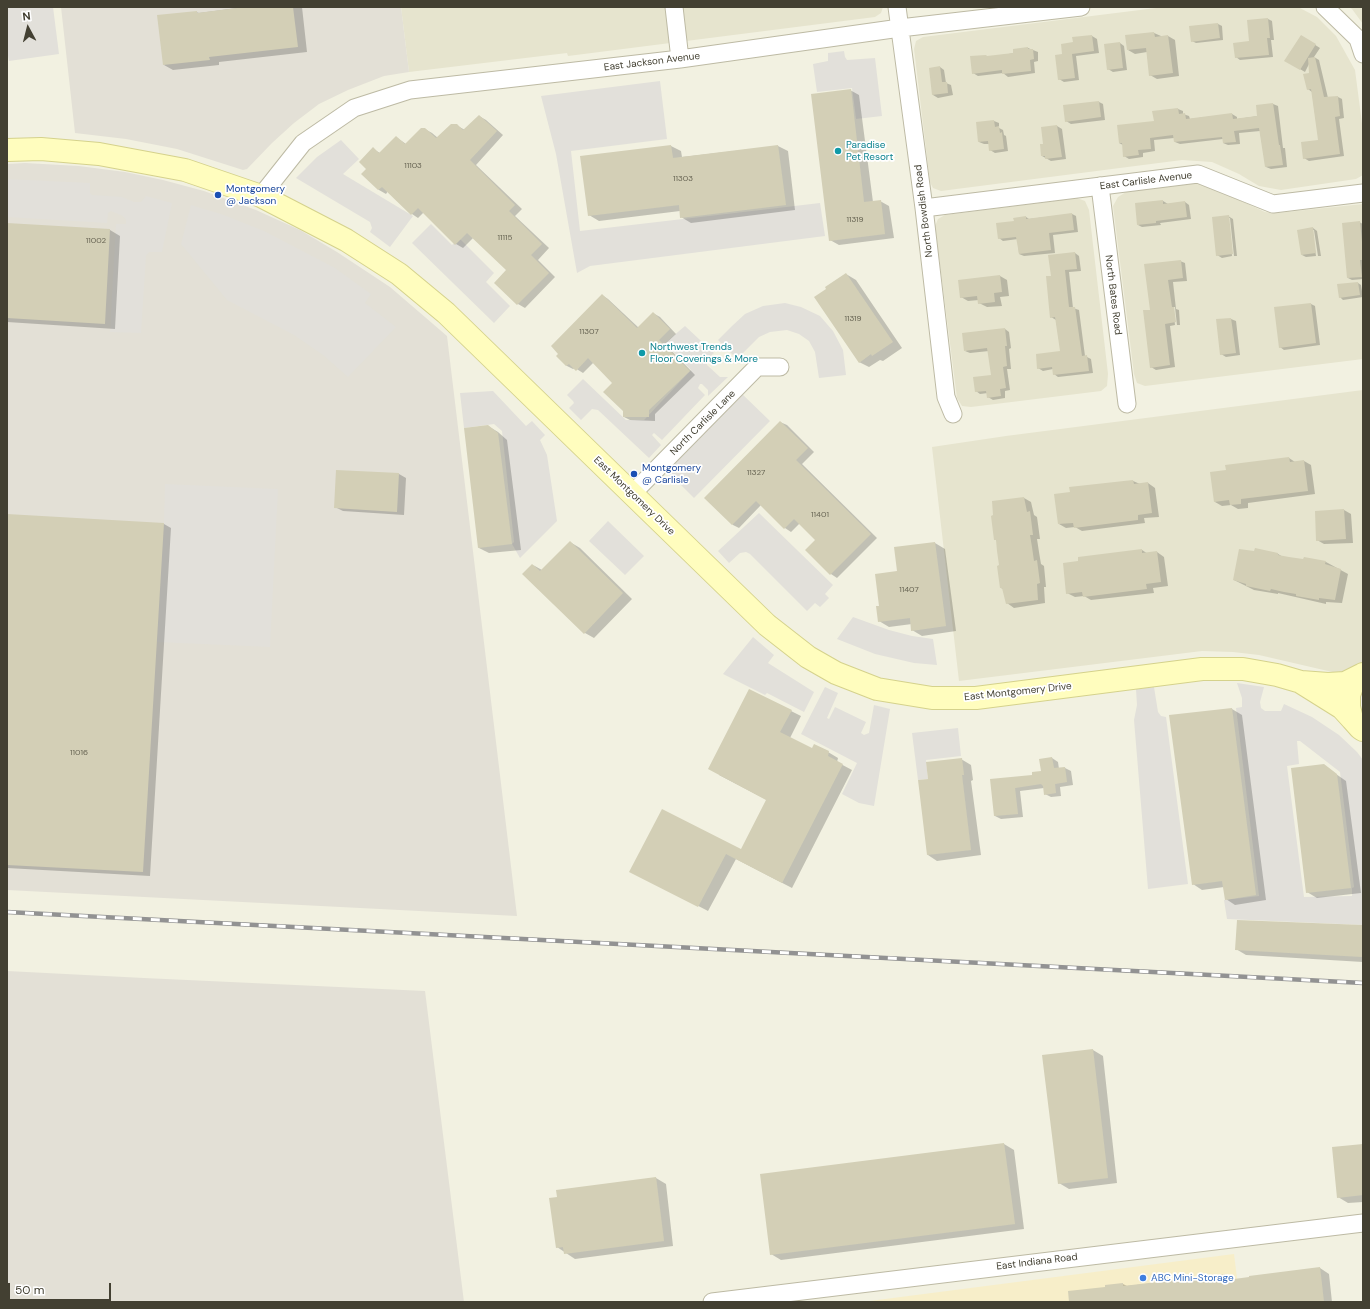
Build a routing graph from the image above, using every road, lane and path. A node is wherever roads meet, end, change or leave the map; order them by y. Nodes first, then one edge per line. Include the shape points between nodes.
1 (674, 7) edge
2 (897, 7) edge
3 (1081, 7) edge
4 (1325, 7) edge
5 (900, 28) junction
6 (1363, 54) edge
7 (680, 59) junction
8 (7, 150) edge
9 (1100, 186) junction
10 (1363, 193) edge
11 (261, 196) junction
12 (924, 208) junction
13 (780, 367) dead end
14 (1127, 404) dead end
15 (953, 414) dead end
16 (632, 494) junction
17 (1362, 674) edge
18 (1301, 682) junction
19 (1358, 725) edge
20 (1363, 1223) edge
21 (712, 1302) edge

1 - 7 street
2 - 5 street, North Bowdish Road
3 - 5 street, East Jackson Avenue
4 - 6 street via 1358,39
5 - 7 street, East Jackson Avenue
5 - 12 street, North Bowdish Road
7 - 11 street, East Jackson Avenue via 410,90 354,108 303,142
8 - 11 main road, East Montgomery Drive via 42,149 138,160 185,170
9 - 10 street, East Carlisle Avenue via 1198,174 1273,204
9 - 12 street, East Carlisle Avenue
9 - 14 street, North Bates Road
11 - 16 main road, East Montgomery Drive via 346,240 399,274 446,313
12 - 15 street, North Bowdish Road via 946,398
13 - 16 street, North Carlisle Lane via 757,367
16 - 18 main road, East Montgomery Drive via 767,626 808,657 836,673 877,689 932,698 976,698 1202,669 1257,671
17 - 18 main road, East Montgomery Drive via 1338,684
17 - 19 main road via 1353,684 1348,707
18 - 19 main road, East Montgomery Drive via 1342,708
20 - 21 street, East Indiana Road

